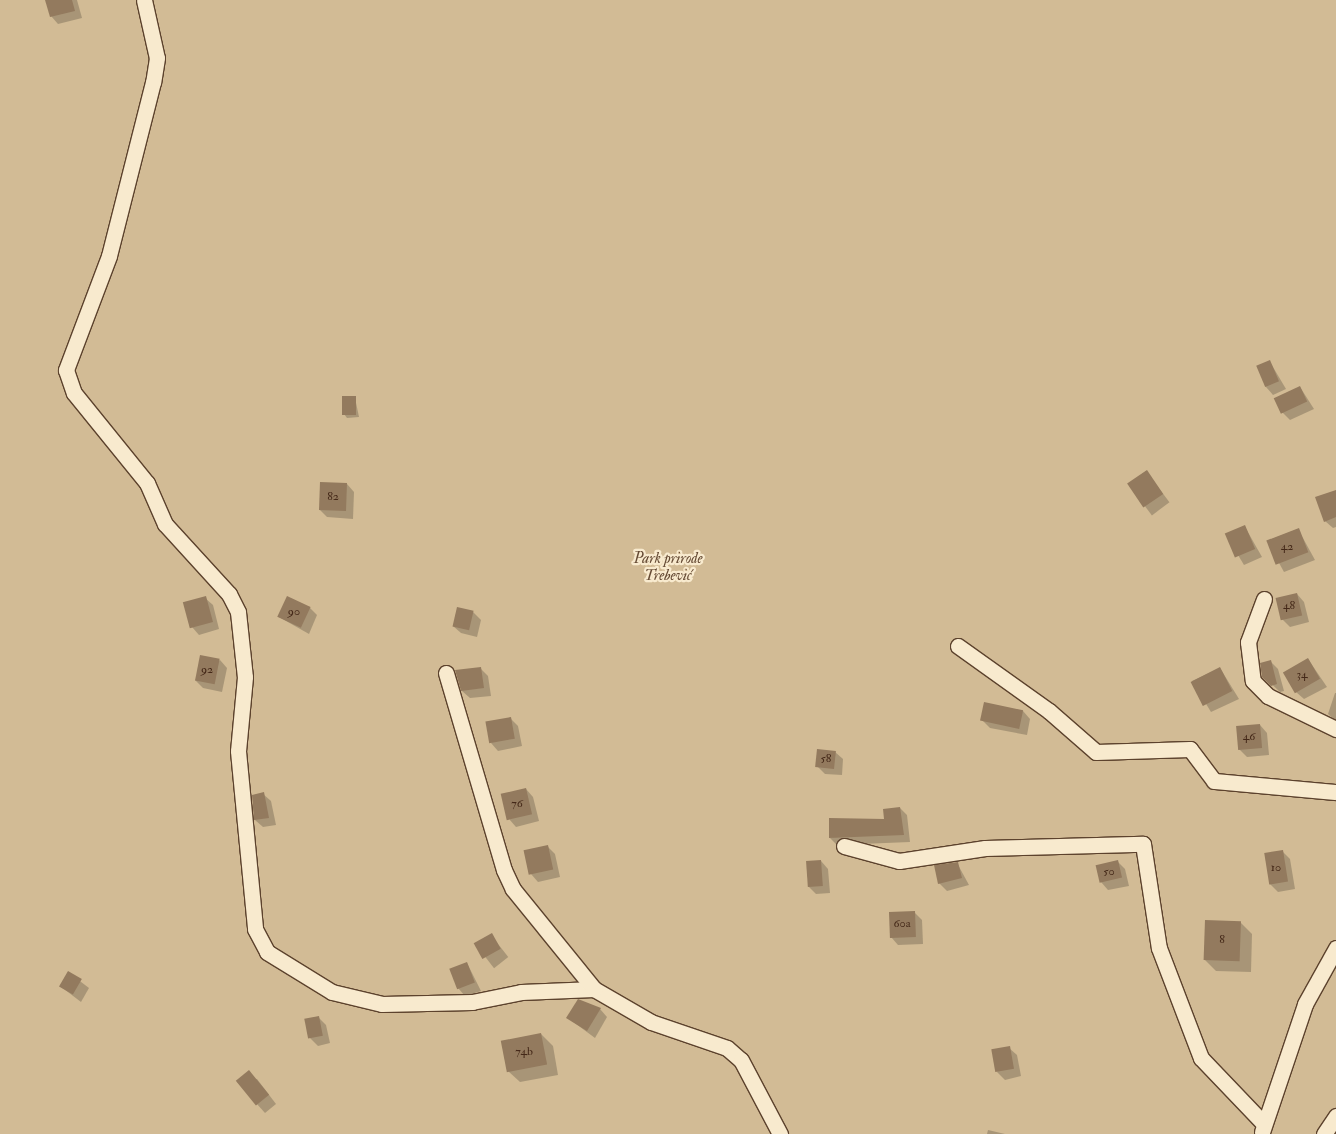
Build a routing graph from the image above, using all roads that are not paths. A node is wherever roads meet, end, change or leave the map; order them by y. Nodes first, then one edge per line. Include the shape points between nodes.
1 (144, 0) edge
2 (1264, 599) dead end
3 (958, 646) dead end
4 (446, 673) dead end
5 (1336, 728) edge
6 (1336, 792) edge
7 (844, 846) dead end
8 (1336, 948) edge
9 (594, 989) junction
10 (1336, 1116) edge
11 (1263, 1129) edge
12 (780, 1134) edge
13 (1324, 1134) edge

1 - 9 street via 156,50 153,82 109,256 66,370 74,393 147,483 165,524 229,594 238,612 245,677 238,751 255,929 267,952 288,969 332,992 382,1004 472,1002 522,992
2 - 5 street via 1248,642 1253,681 1268,696
3 - 6 street via 1050,712 1096,752 1190,749 1214,781
4 - 9 street via 504,870 513,890
7 - 11 street via 898,861 985,848 1143,844 1159,948 1201,1058
8 - 11 street via 1305,1004
9 - 12 street via 651,1022 727,1048 741,1060
10 - 13 street

